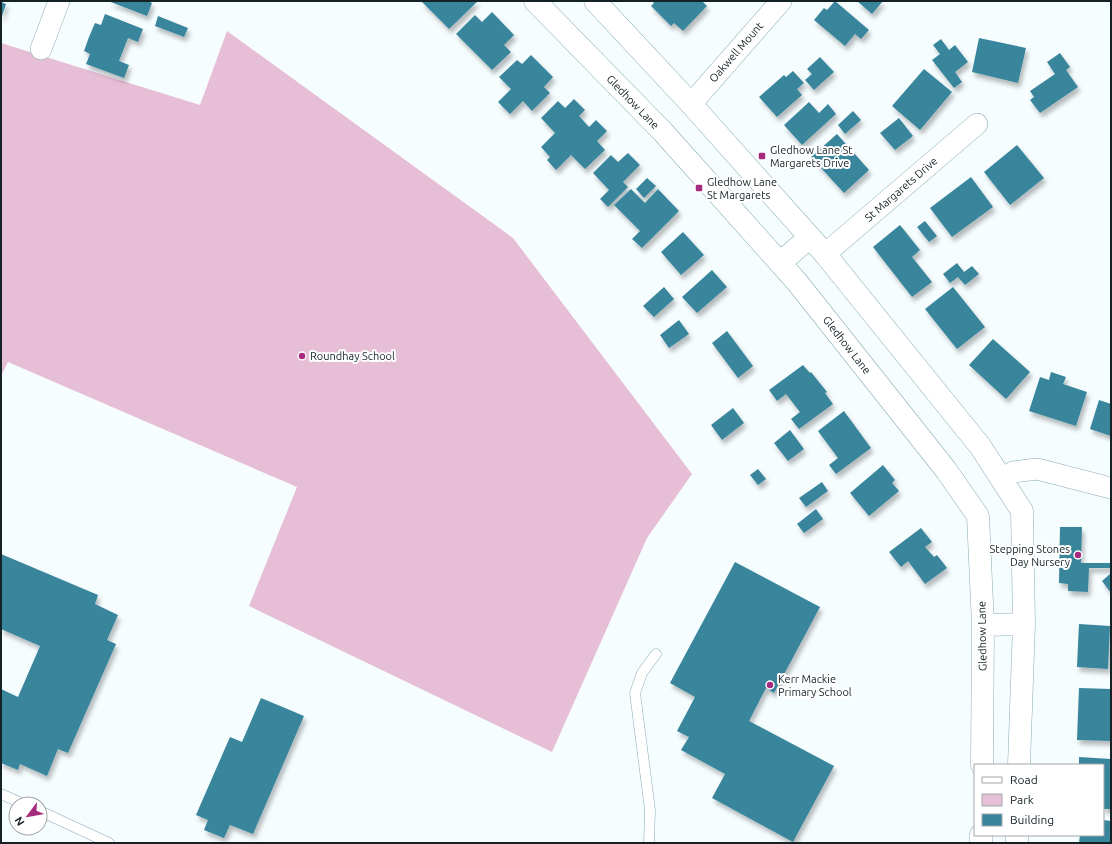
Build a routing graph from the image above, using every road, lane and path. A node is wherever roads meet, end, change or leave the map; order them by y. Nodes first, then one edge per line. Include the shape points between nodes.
1 (59, 1) edge
2 (535, 1) edge
3 (595, 1) edge
4 (781, 1) edge
5 (41, 49) dead end
6 (691, 104) junction
7 (977, 124) dead end
8 (810, 237) junction
9 (825, 254) junction
10 (780, 263) junction
11 (1002, 479) junction
12 (1111, 488) edge
13 (1024, 624) junction
14 (983, 625) junction
15 (656, 654) dead end
16 (982, 764) edge
17 (1019, 764) edge
18 (48, 815) edge
19 (109, 843) edge
20 (649, 843) edge

1 - 5 street
2 - 10 street, Gledhow Lane via 663,132
3 - 6 street
4 - 6 street, Oakwell Mount
6 - 8 street
7 - 9 street, St Margarets Drive
8 - 9 street
8 - 10 street
9 - 11 street via 980,446
10 - 14 street, Gledhow Lane via 946,470 978,516
11 - 12 street via 1013,472 1037,469
11 - 13 street via 1022,511
13 - 14 street
13 - 17 street
14 - 16 street, Gledhow Lane
15 - 20 lane via 642,673 635,693 650,810
18 - 19 lane

